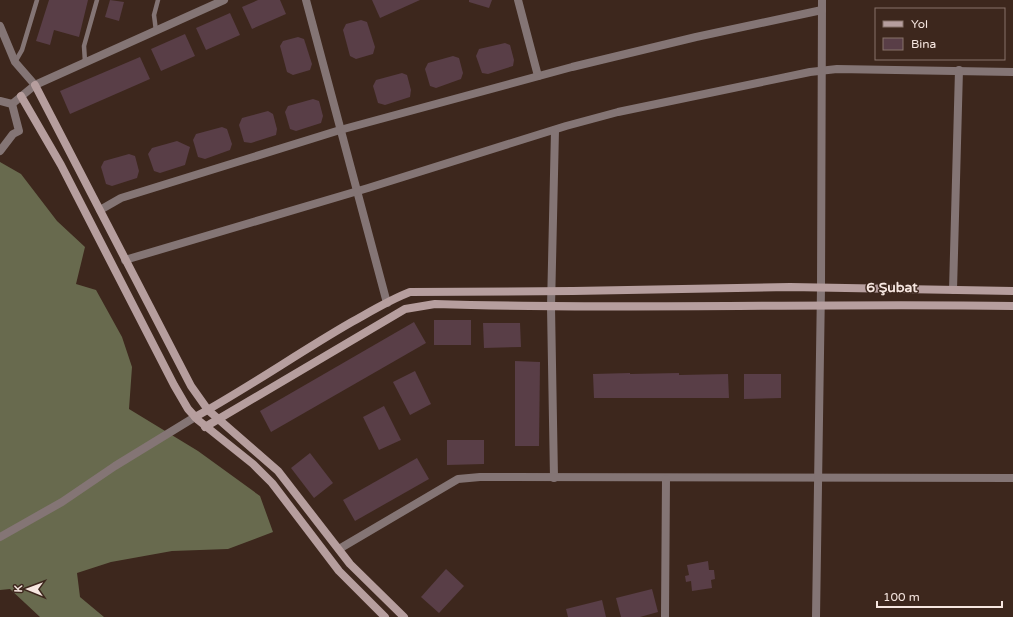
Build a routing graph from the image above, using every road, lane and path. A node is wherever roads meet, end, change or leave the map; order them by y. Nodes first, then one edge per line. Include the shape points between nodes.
1 (37, 0) edge
2 (97, 0) edge
3 (158, 0) edge
4 (223, 0) edge
5 (306, 0) edge
6 (518, 0) edge
7 (822, 0) edge
8 (822, 10) junction
9 (0, 26) edge
10 (156, 31) junction
11 (15, 62) junction
12 (85, 62) junction
13 (959, 70) junction
14 (822, 71) junction
15 (1013, 72) edge
16 (538, 76) junction
17 (35, 85) junction
18 (21, 96) junction
19 (0, 101) edge
20 (12, 104) junction
21 (340, 130) junction
22 (555, 130) junction
23 (0, 151) edge
24 (356, 191) junction
25 (100, 210) junction
26 (125, 260) junction
27 (821, 288) junction
28 (953, 290) junction
29 (1013, 291) edge
30 (552, 292) junction
31 (387, 303) junction
32 (820, 305) junction
33 (1013, 306) edge
34 (552, 307) junction
35 (208, 410) junction
36 (195, 417) junction
37 (218, 419) junction
38 (205, 427) junction
39 (554, 478) junction
40 (1013, 478) edge
41 (666, 479) junction
42 (818, 479) junction
43 (0, 537) edge
44 (338, 549) junction
45 (385, 617) edge
46 (404, 617) edge
47 (665, 617) edge
48 (816, 617) edge

1 - 11 lane via 22,50
2 - 12 lane via 84,46
3 - 10 lane via 154,14
4 - 10 street
5 - 21 street
6 - 16 street
7 - 8 street
8 - 14 street
8 - 16 street via 688,39
9 - 11 street
10 - 12 street
11 - 17 street
12 - 17 street
13 - 14 street
13 - 15 street
13 - 28 street
14 - 22 street via 618,112
14 - 27 street
16 - 21 street
17 - 18 street
17 - 25 street
18 - 20 street
18 - 36 street via 64,172 174,385
19 - 20 street
20 - 23 street via 19,131 13,134
21 - 24 street
21 - 25 street via 120,198
22 - 24 street
22 - 30 street
24 - 26 street
24 - 31 street
25 - 26 street
26 - 35 street via 191,386
27 - 28 street
27 - 30 street
27 - 32 street
28 - 29 street
30 - 31 street via 410,292
30 - 34 street
31 - 35 street
32 - 33 street
32 - 34 street
32 - 42 street
34 - 37 street via 435,304 405,309
34 - 39 street
35 - 36 street
35 - 37 street
36 - 38 street
36 - 43 street via 62,502
37 - 38 street
37 - 44 street via 278,471
38 - 45 street via 253,464 272,483 339,571
39 - 41 street
39 - 44 street via 480,477 458,480
40 - 42 street
41 - 42 street
41 - 47 street
42 - 48 street
44 - 46 street

